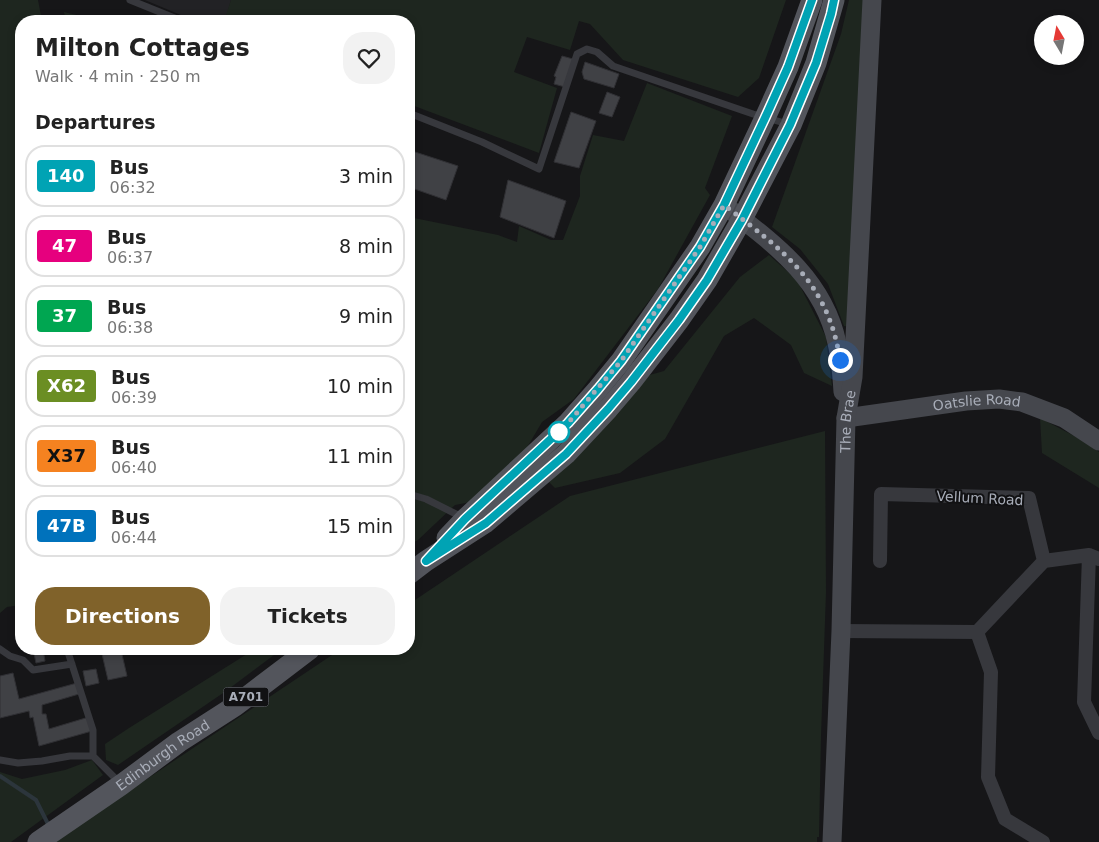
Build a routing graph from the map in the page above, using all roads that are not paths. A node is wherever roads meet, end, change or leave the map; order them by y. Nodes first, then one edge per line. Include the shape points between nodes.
1 (130, 0) edge
2 (812, 0) edge
3 (834, 0) edge
4 (872, 0) edge
5 (167, 15) edge
6 (415, 115) edge
7 (765, 118) junction
8 (790, 125) junction
9 (724, 205) junction
10 (742, 220) junction
11 (846, 418) junction
12 (1099, 441) edge
13 (415, 496) edge
14 (465, 519) junction
15 (1094, 557) edge
16 (426, 561) junction
17 (880, 561) dead end
18 (1044, 561) junction
19 (415, 569) edge
20 (841, 631) junction
21 (977, 632) junction
22 (0, 649) edge
23 (69, 655) edge
24 (302, 655) edge
25 (72, 664) junction
26 (1099, 733) edge
27 (93, 756) junction
28 (0, 760) edge
29 (121, 785) junction
30 (38, 842) edge
31 (832, 842) edge
32 (1043, 842) edge

1 - 5 lane
2 - 7 main road
3 - 8 main road via 816,63
4 - 11 main road, The Brae via 854,377
6 - 7 lane via 539,169 578,54 587,49 598,52 614,66
7 - 8 lane
7 - 9 main road
8 - 10 main road
9 - 10 main road
9 - 14 main road via 700,247 598,389 568,423
10 - 11 main road via 795,264 825,308 837,342
10 - 16 main road via 679,320 608,409 566,454 486,523
11 - 12 main road, Oatslie Road via 999,399 1022,402 1064,418
11 - 20 main road, The Brae
13 - 14 lane
14 - 16 main road
15 - 18 street
15 - 26 street via 1084,702
16 - 19 main road
17 - 18 street, Vellum Road via 881,494 1029,498
18 - 21 street
20 - 21 street
20 - 31 main road, The Brae
21 - 32 street via 991,672 988,777 1005,819
22 - 25 lane via 23,660 33,670
23 - 25 lane
24 - 29 main road, Edinburgh Road / A701
25 - 27 lane via 94,730
27 - 28 lane via 70,756 42,762
27 - 29 lane
29 - 30 main road, Edinburgh Road / A701

